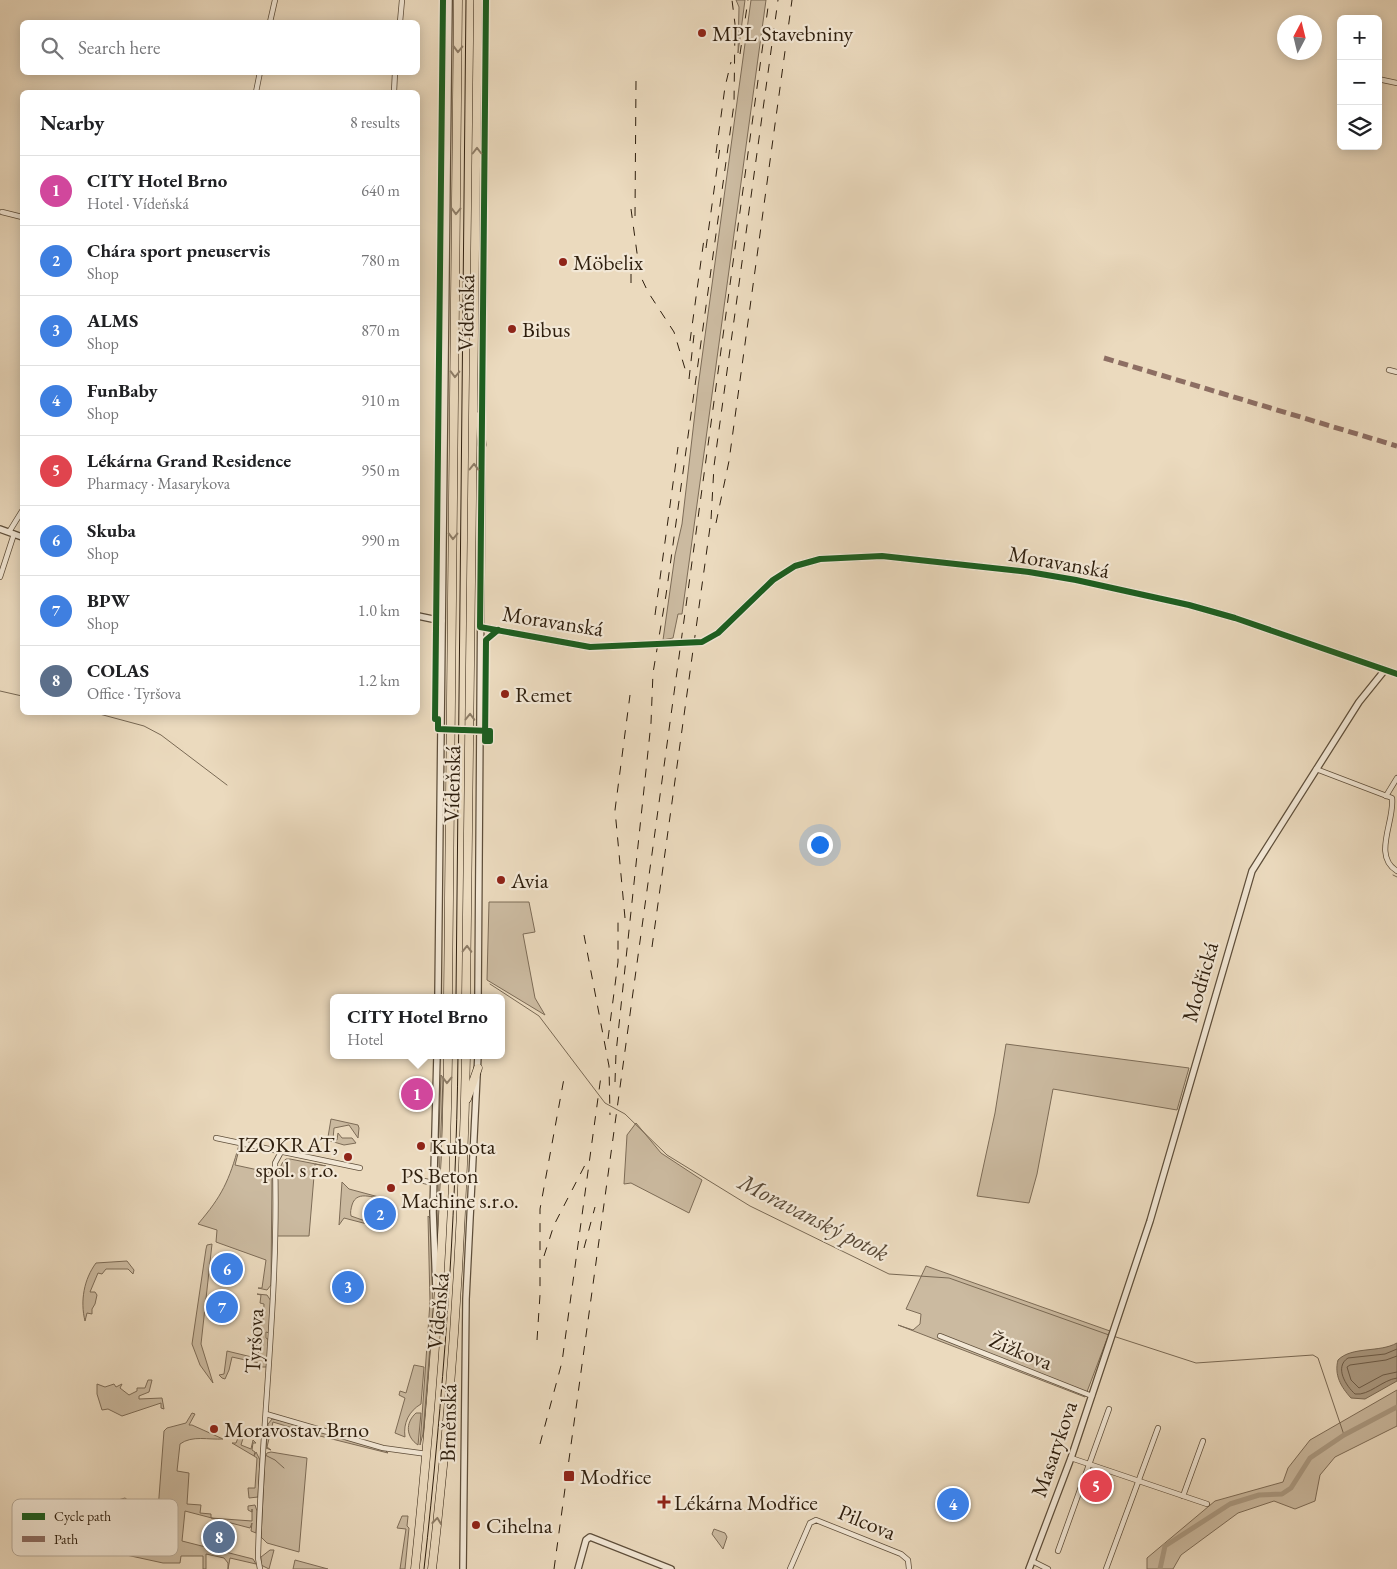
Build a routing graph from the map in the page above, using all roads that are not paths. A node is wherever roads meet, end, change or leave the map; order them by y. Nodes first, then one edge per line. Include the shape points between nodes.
1 (275, 0) edge
2 (402, 0) edge
3 (449, 0) edge
4 (458, 0) edge
5 (478, 0) edge
6 (486, 0) edge
7 (270, 20) edge
8 (400, 20) edge
9 (259, 75) edge
10 (395, 75) edge
11 (1382, 80) edge
12 (1397, 83) edge
13 (256, 90) edge
14 (394, 90) edge
15 (2, 212) dead end
16 (20, 216) edge
17 (476, 340) junction
18 (1390, 370) dead end
19 (1397, 372) edge
20 (482, 445) junction
21 (20, 515) edge
22 (0, 529) edge
23 (12, 533) junction
24 (20, 536) edge
25 (0, 577) edge
26 (420, 616) edge
27 (442, 621) junction
28 (480, 627) junction
29 (1384, 671) junction
30 (1397, 674) edge
31 (1316, 768) junction
32 (1397, 778) edge
33 (1386, 796) junction
34 (1397, 871) edge
35 (438, 994) edge
36 (448, 994) edge
37 (466, 994) edge
38 (478, 994) edge
39 (437, 1059) edge
40 (448, 1059) edge
41 (466, 1059) edge
42 (478, 1059) edge
43 (478, 1068) junction
44 (465, 1105) junction
45 (216, 1138) dead end
46 (281, 1152) junction
47 (360, 1168) dead end
48 (424, 1181) dead end
49 (434, 1183) junction
50 (436, 1323) junction
51 (940, 1336) dead end
52 (1110, 1340) joint
53 (1092, 1396) junction
54 (1109, 1409) dead end
55 (266, 1414) junction
56 (1158, 1428) dead end
57 (1203, 1441) dead end
58 (427, 1454) junction
59 (1071, 1458) junction
60 (1089, 1464) junction
61 (1138, 1480) junction
62 (1183, 1496) junction
63 (1207, 1504) dead end
64 (1058, 1551) dead end
65 (1032, 1561) junction
66 (260, 1569) edge
67 (415, 1569) edge
68 (432, 1569) edge
69 (464, 1569) edge
70 (578, 1569) edge
71 (671, 1569) edge
72 (790, 1569) edge
73 (796, 1569) edge
74 (909, 1569) edge
75 (1029, 1569) edge
76 (1048, 1569) edge
77 (1106, 1569) edge

1 - 7 street
2 - 8 street
3 - 27 street, Vídeňská
4 -> 36 highway, Vídeňská
17 -> 5 highway, Vídeňská
6 - 20 street, Vídeňská
9 - 13 street
10 - 14 street
11 - 12 street
15 - 16 street
17 - 20 highway
37 -> 17 highway, Vídeňská
18 - 19 street
20 - 28 street, Vídeňská
21 - 23 street
22 - 23 street
23 - 24 street
23 - 25 street
26 - 27 street
27 - 35 street, Vídeňská
28 - 29 street, Moravanská via 590,647 702,642 722,630 773,580 795,566 820,560 882,556 1076,580 1235,618
28 - 38 street, Vídeňská
29 - 30 street, Moravanská
29 - 31 street, Modřická via 1359,702
31 - 33 street
31 - 52 street, Modřická via 1252,871 1245,890 1156,1202
32 - 33 street
33 - 34 street via 1392,798 1393,804 1386,831 1387,861
39 - 49 street, Vídeňská
40 -> 50 highway, Vídeňská via 446,1165
41 - 44 highway, Vídeňská
42 - 43 street
43 - 44 highway
43 - 69 street, Brněnská via 466,1298
68 -> 44 highway, Vídeňská via 460,1262
45 - 46 street
46 - 47 street
46 - 55 street, Tyršova via 275,1163 272,1318
48 - 49 street
49 - 50 street, Vídeňská
50 - 58 highway, Vídeňská
51 - 53 street, Žižkova
52 - 53 street, Masarykova
53 - 59 street, Masarykova
54 - 60 street, Masarykova
55 - 58 street via 383,1448
55 - 66 street, Tyršova via 258,1544
56 - 61 street
57 - 62 street
58 - 67 highway, Vídeňská
59 - 60 street
59 - 65 street, Masarykova
60 - 61 street
60 - 64 street, Masarykova
61 - 62 street
61 - 77 street
62 - 63 street
65 - 75 street, Masarykova
65 - 76 street
70 - 71 street via 586,1540 590,1537
72 - 73 street
72 - 74 street, Pilcova via 812,1521 820,1520 894,1551 908,1560

